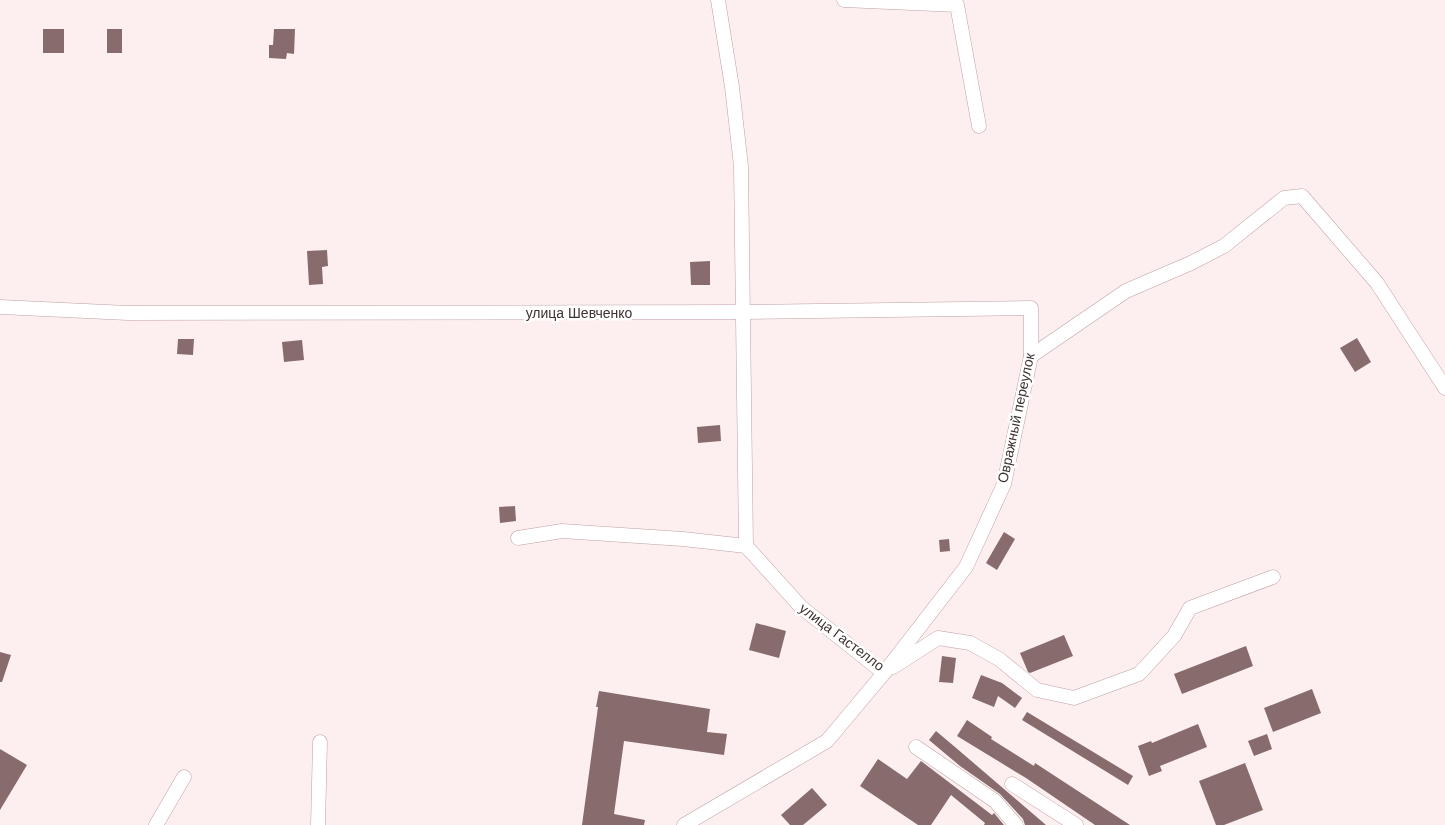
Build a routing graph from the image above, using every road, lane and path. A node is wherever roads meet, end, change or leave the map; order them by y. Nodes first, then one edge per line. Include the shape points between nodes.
1 (718, 0) edge
2 (844, 0) edge
3 (979, 126) dead end
4 (0, 307) edge
5 (1030, 308) joint
6 (742, 312) junction
7 (1031, 356) junction
8 (1445, 388) edge
9 (518, 538) dead end
10 (746, 546) junction
11 (1273, 577) dead end
12 (884, 673) junction
13 (320, 742) dead end
14 (916, 747) dead end
15 (184, 777) dead end
16 (1012, 784) dead end
17 (156, 825) edge
18 (318, 825) edge
19 (684, 825) edge
20 (1016, 825) edge
21 (1076, 825) edge

1 - 6 street via 741,166
2 - 3 street via 957,5
4 - 6 street, улица Шевченко via 128,314
5 - 6 street, улица Шевченко
5 - 7 street, Овражный переулок
6 - 10 street
7 - 8 street via 1126,291 1224,246 1284,198 1302,196 1377,283
7 - 12 street, Овражный переулок via 1004,484 966,567
9 - 10 street via 562,531
10 - 12 street, улица Гастелло via 801,607
11 - 12 street, улица Гастелло via 1190,608 1174,636 1139,674 1074,698 1037,690 999,659 970,643 938,638
12 - 19 street via 827,741
13 - 18 street
14 - 20 street via 995,801
15 - 17 street
16 - 21 street

